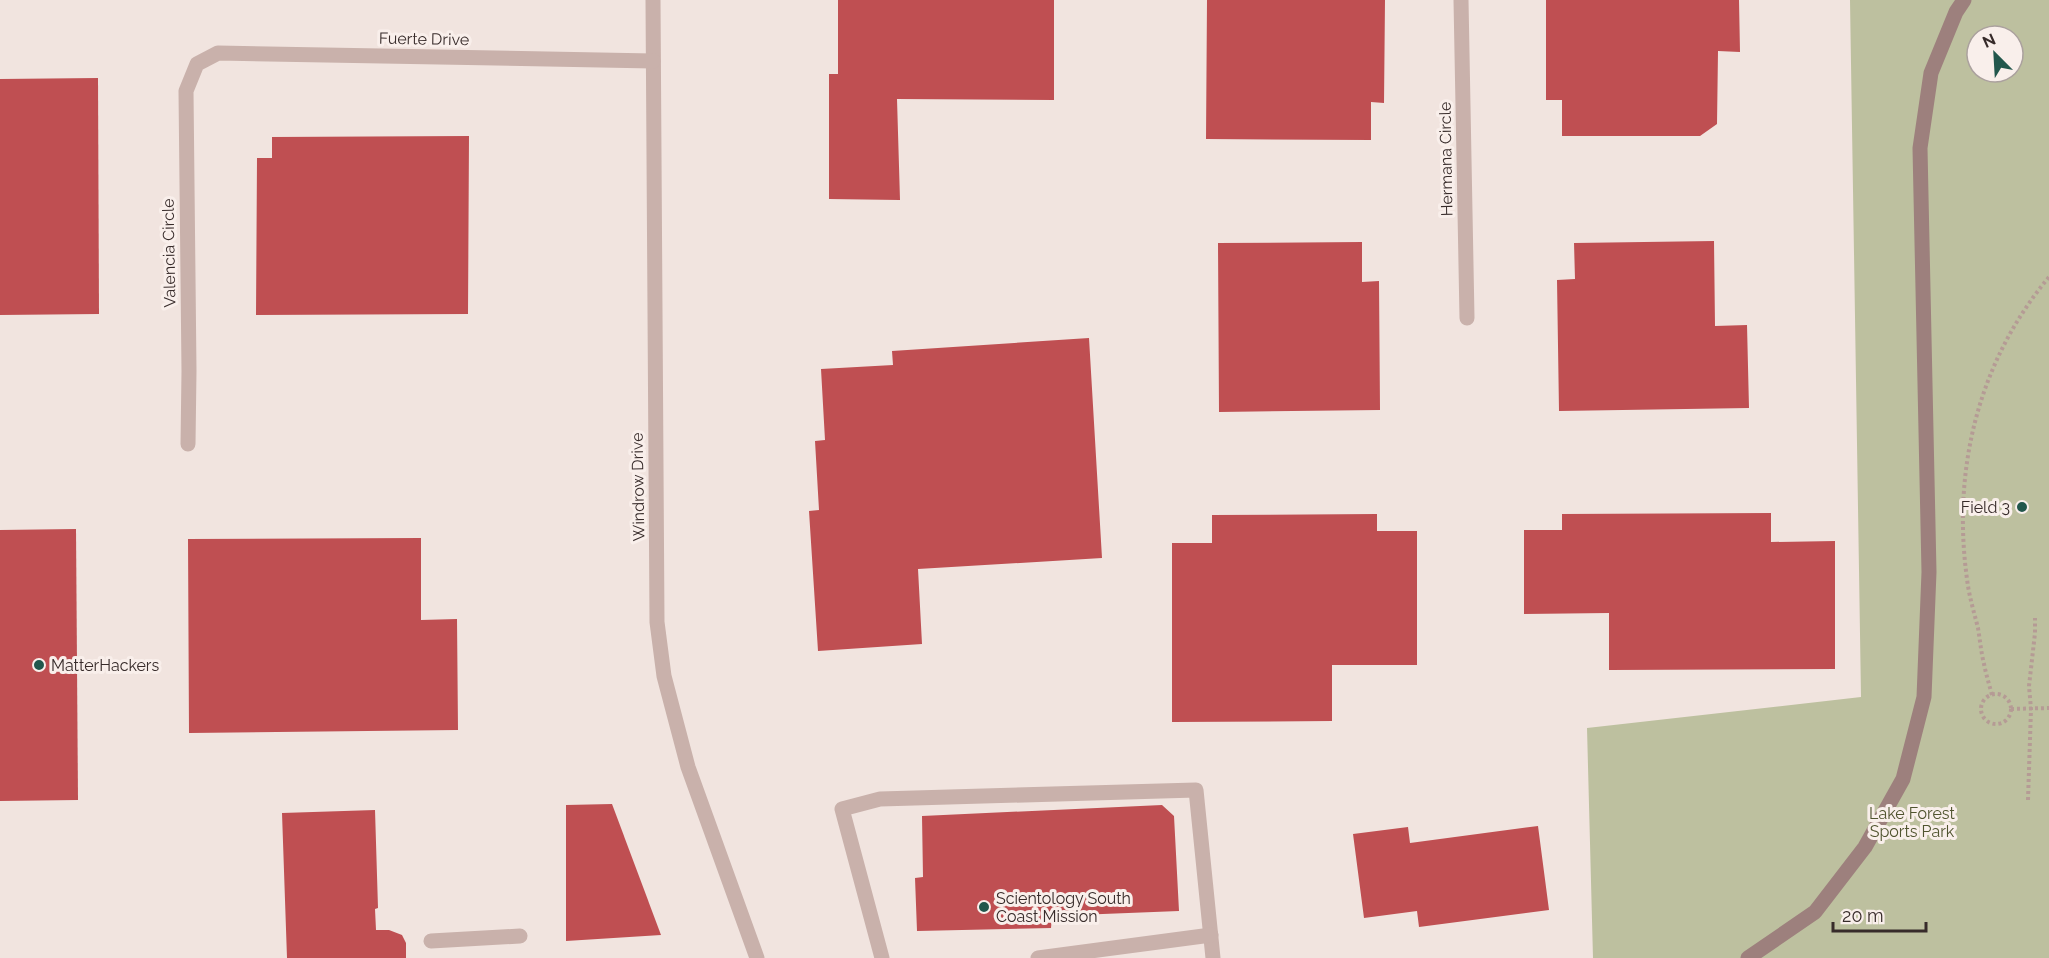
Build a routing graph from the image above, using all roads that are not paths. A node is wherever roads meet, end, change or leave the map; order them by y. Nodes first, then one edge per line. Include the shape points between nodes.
1 (653, 0) edge
2 (1461, 0) edge
3 (1964, 0) edge
4 (653, 61) junction
5 (197, 64) joint
6 (1467, 318) dead end
7 (188, 444) dead end
8 (1211, 935) junction
9 (520, 936) dead end
10 (431, 941) dead end
11 (758, 958) edge
12 (882, 958) edge
13 (1038, 958) edge
14 (1213, 958) edge
15 (1748, 958) edge

1 - 4 street, Windrow Drive
2 - 6 street, Hermana Circle
3 - 15 street via 1931,73 1920,148 1929,572 1924,697 1902,779 1865,847 1815,912
4 - 5 street, Fuerte Drive via 218,53
4 - 11 street, Windrow Drive via 658,633 663,676 688,767
5 - 7 street, Valencia Circle via 186,91
8 - 12 street via 1196,790 880,798 842,809
8 - 13 street
8 - 14 street
9 - 10 street

